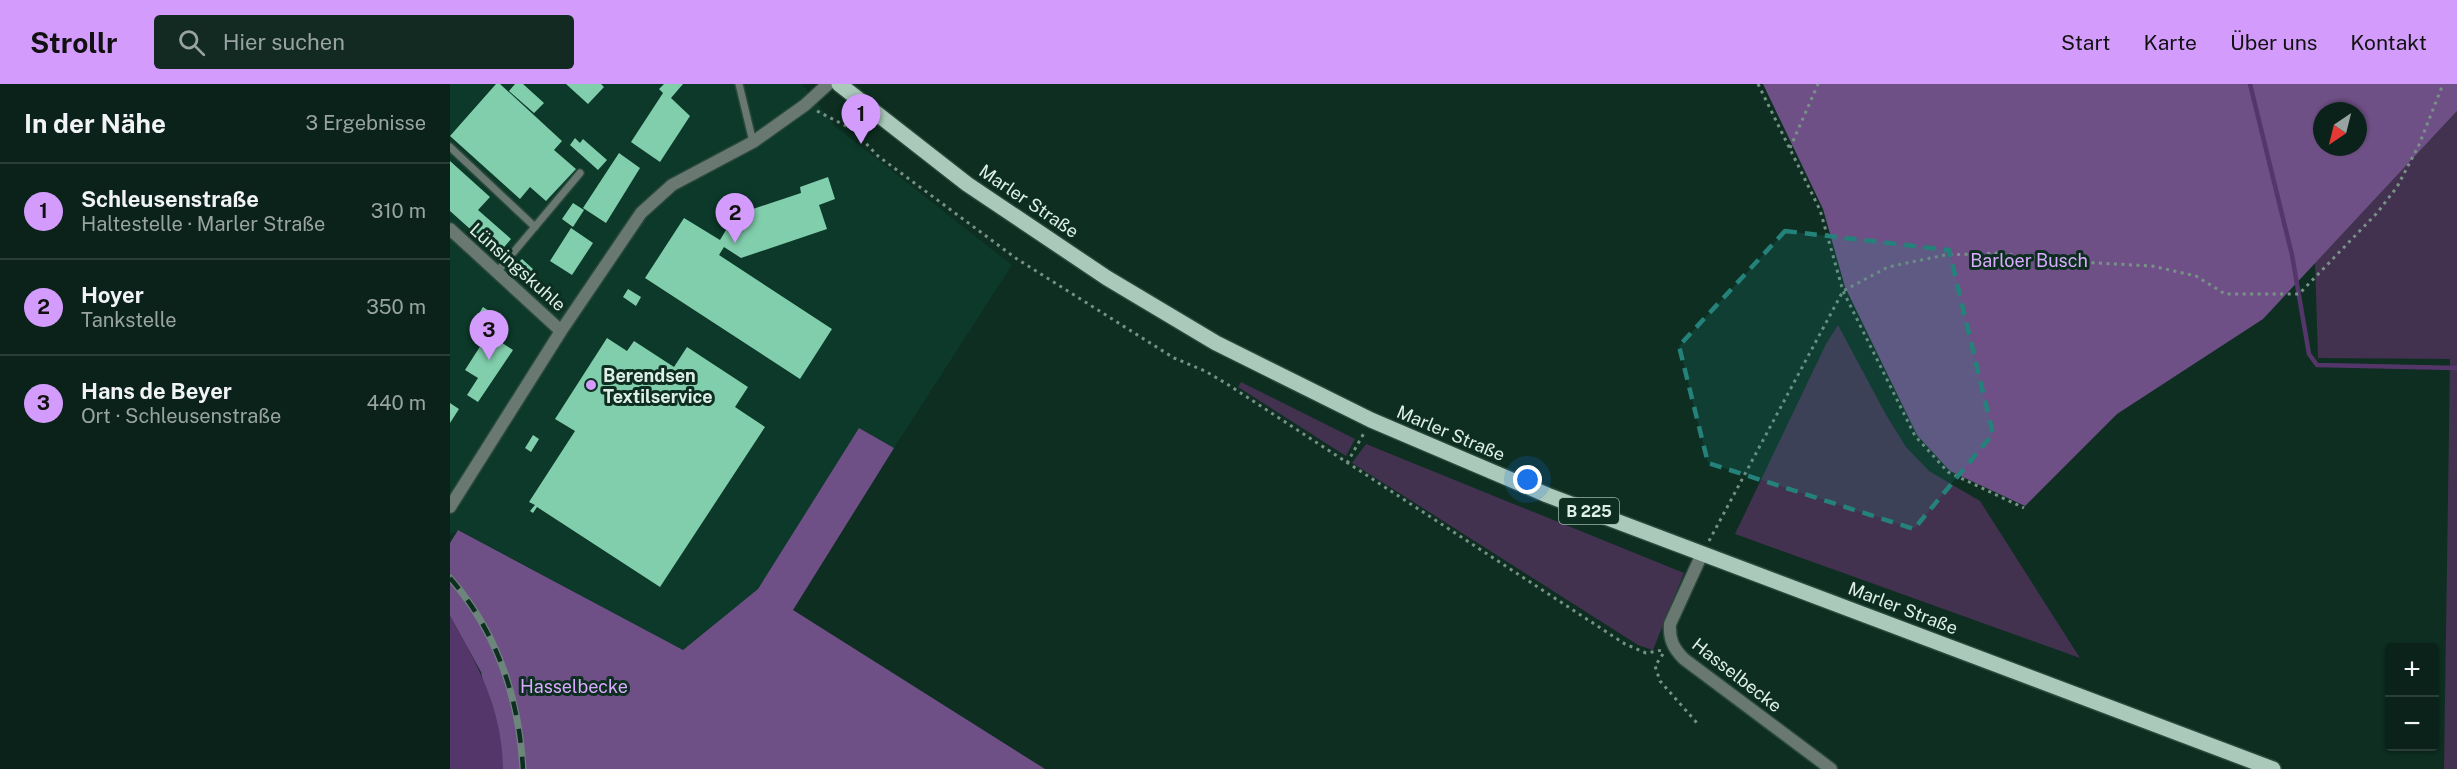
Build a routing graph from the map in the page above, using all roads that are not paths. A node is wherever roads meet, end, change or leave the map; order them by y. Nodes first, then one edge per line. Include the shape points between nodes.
1 (739, 84) edge
2 (828, 84) edge
3 (839, 84) edge
4 (753, 142) junction
5 (450, 147) edge
6 (580, 173) dead end
7 (535, 227) junction
8 (450, 229) edge
9 (497, 272) junction
10 (561, 331) junction
11 (450, 507) edge
12 (1702, 554) junction
13 (2246, 764) edge
14 (1831, 769) edge
15 (2273, 769) edge

1 - 4 lane
2 - 4 street
3 - 12 main road, Marler Straße / B 225 via 968,184 1107,278 1216,343 1371,420 1547,495
4 - 10 street via 672,185 652,201
5 - 7 lane
6 - 7 lane
7 - 9 lane
8 - 9 street, Lünsingskuhle
9 - 10 street, Lünsingskuhle
10 - 11 street
12 - 13 main road, Marler Straße / B 225
12 - 14 street, Hasselbecke via 1670,624 1673,645 1684,660
13 - 15 main road, Marler Straße / B 225

